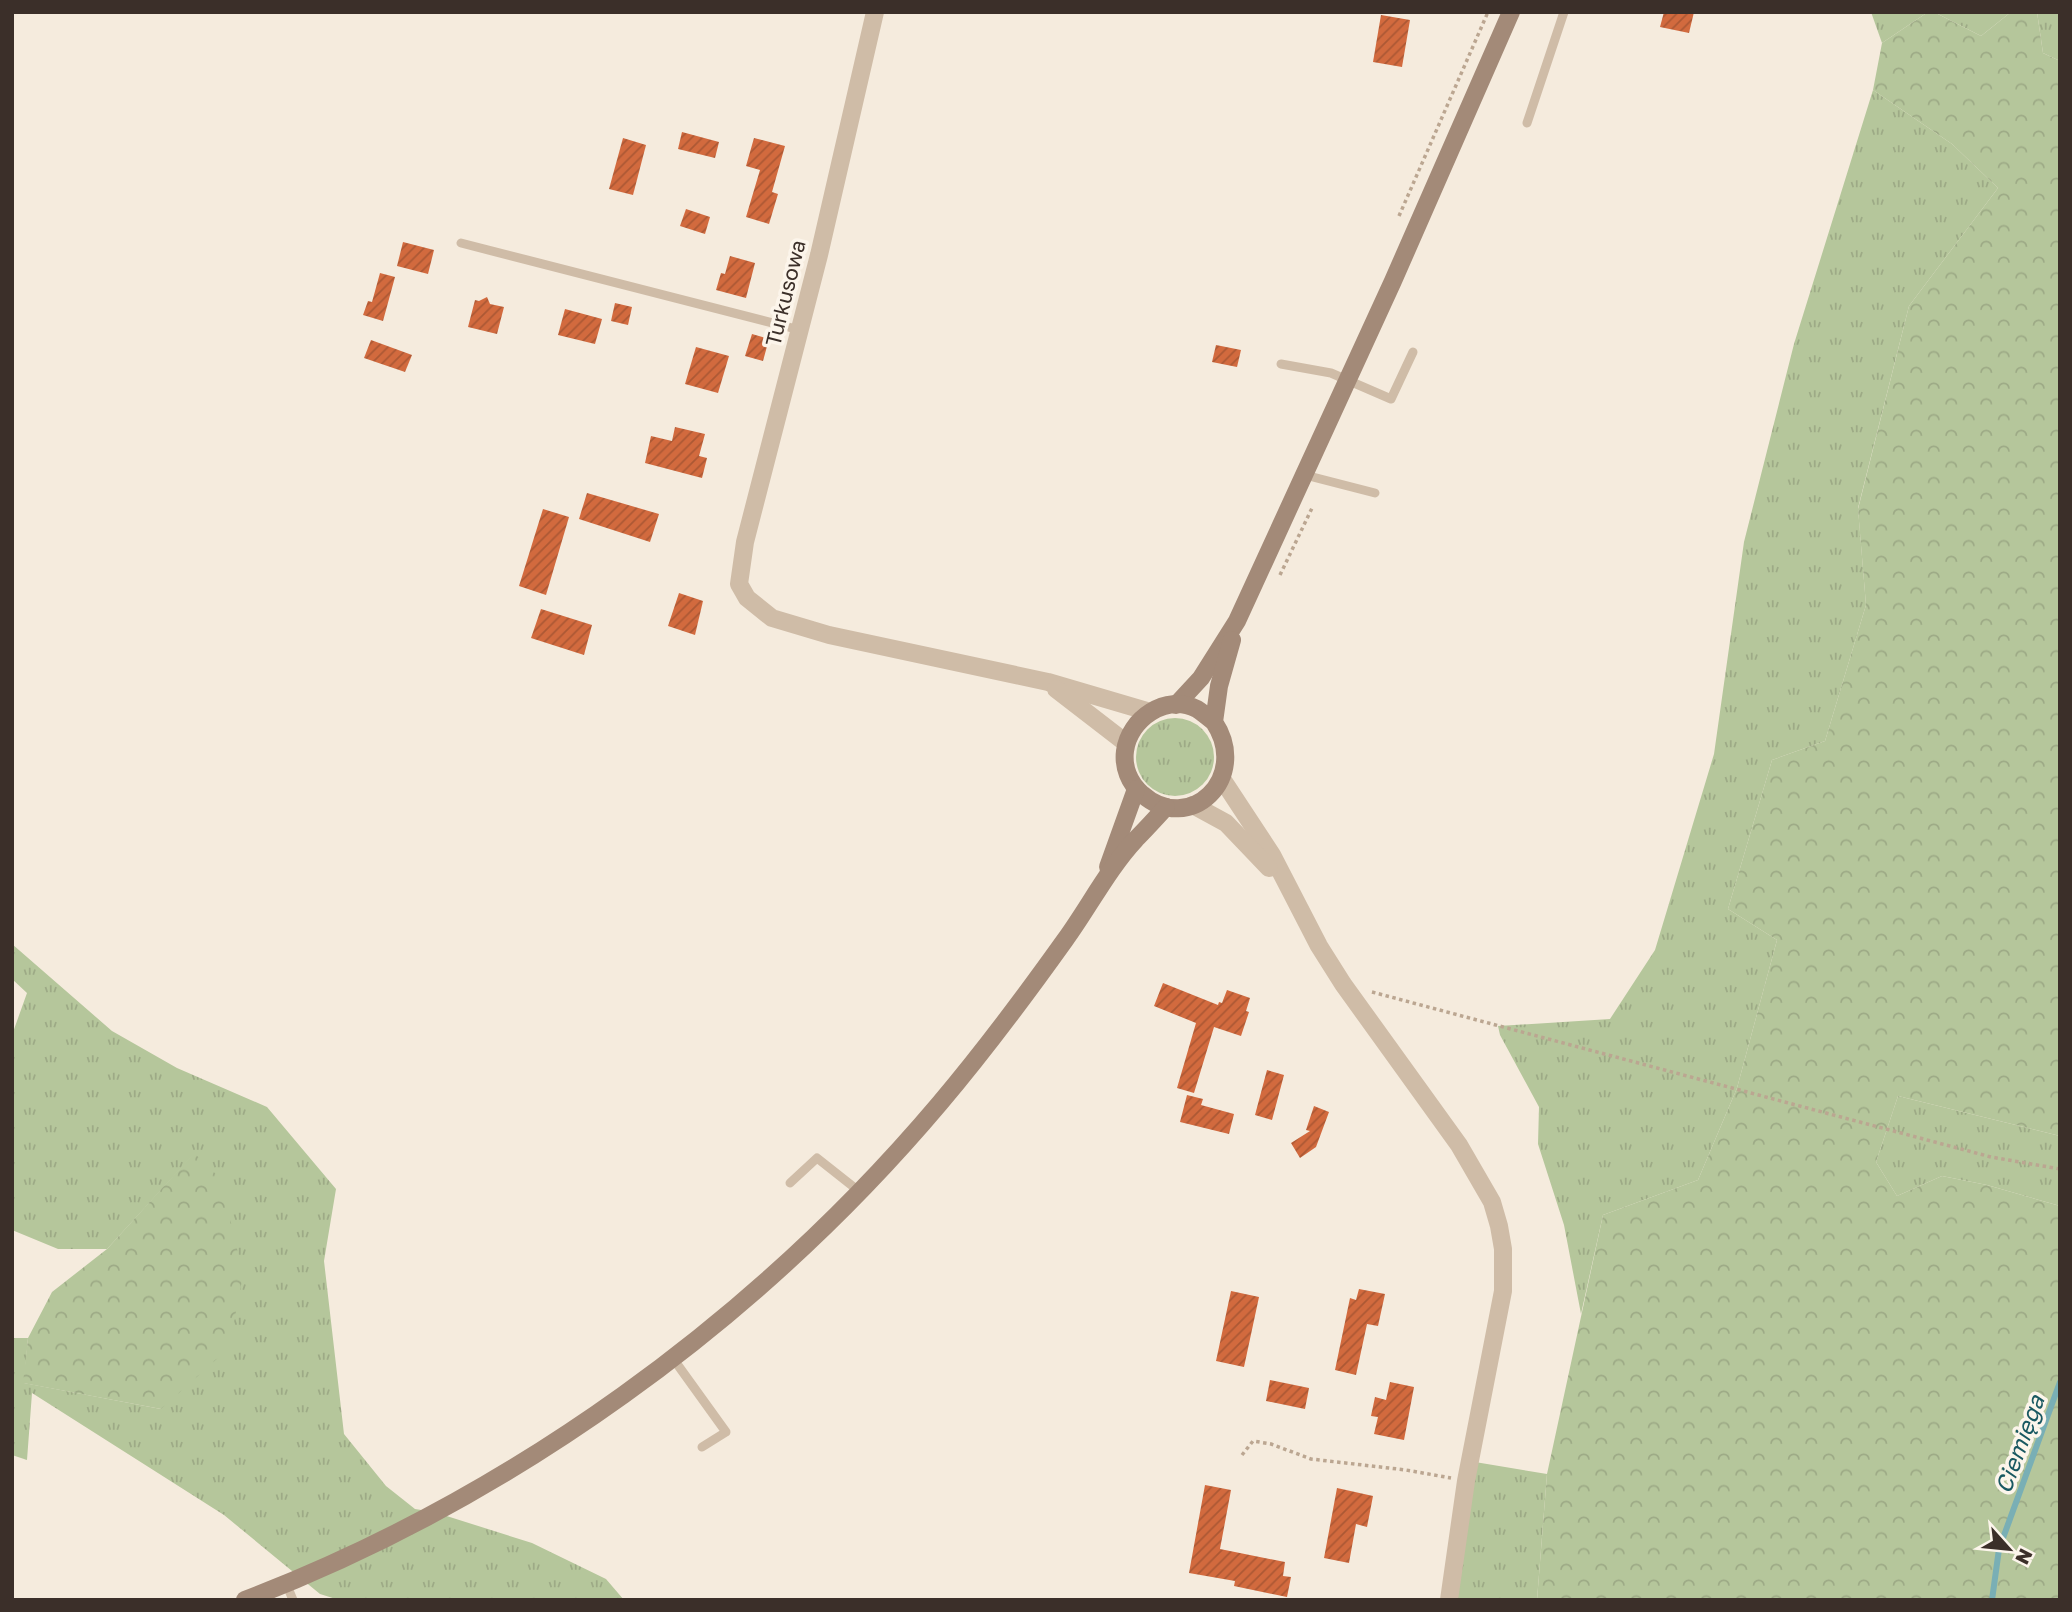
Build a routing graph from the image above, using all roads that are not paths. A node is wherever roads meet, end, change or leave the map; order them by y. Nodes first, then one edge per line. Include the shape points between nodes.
1 (874, 12) edge
2 (1511, 12) edge
3 (1564, 12) edge
4 (1527, 123) dead end
5 (461, 243) dead end
6 (800, 330) junction
7 (1413, 352) dead end
8 (1281, 364) dead end
9 (1348, 381) junction
10 (1306, 475) junction
11 (1375, 493) dead end
12 (1237, 621) junction
13 (1048, 682) junction
14 (1176, 705) junction
15 (1150, 712) junction
16 (1214, 722) junction
17 (1126, 743) junction
18 (1222, 779) junction
19 (1136, 789) junction
20 (1193, 804) junction
21 (1166, 807) junction
22 (1100, 886) junction
23 (1292, 895) junction
24 (790, 1183) dead end
25 (860, 1192) junction
26 (672, 1357) junction
27 (702, 1447) dead end
28 (286, 1583) junction
29 (244, 1600) edge
30 (293, 1600) edge
31 (1449, 1600) edge

1 - 6 street, Turkusowa
2 - 9 main road
3 - 4 lane
5 - 6 lane
6 - 13 street, Turkusowa via 745,542 739,584 747,598 772,618 794,626
7 - 9 lane via 1391,399
8 - 9 lane via 1331,373
9 - 10 main road
10 - 11 lane
10 - 12 main road
12 - 14 main road via 1201,678
12 - 16 main road
13 - 15 street
13 - 17 street
14 - 15 main road
14 - 16 main road via 1197,709
15 - 17 main road via 1135,725
16 - 18 main road via 1227,749
17 - 19 main road via 1126,767
18 - 20 main road via 1205,799
18 - 23 street via 1272,855
19 - 21 main road
19 - 22 main road
20 - 21 main road
20 - 23 street via 1226,823
21 - 22 main road
22 - 25 main road via 984,1051
23 - 31 street via 1343,984 1459,1145 1492,1202 1499,1226 1503,1291 1466,1481
24 - 25 lane via 817,1158
25 - 26 main road via 749,1295
26 - 27 lane via 726,1432
26 - 28 main road via 512,1467 381,1540
28 - 29 main road
28 - 30 lane

